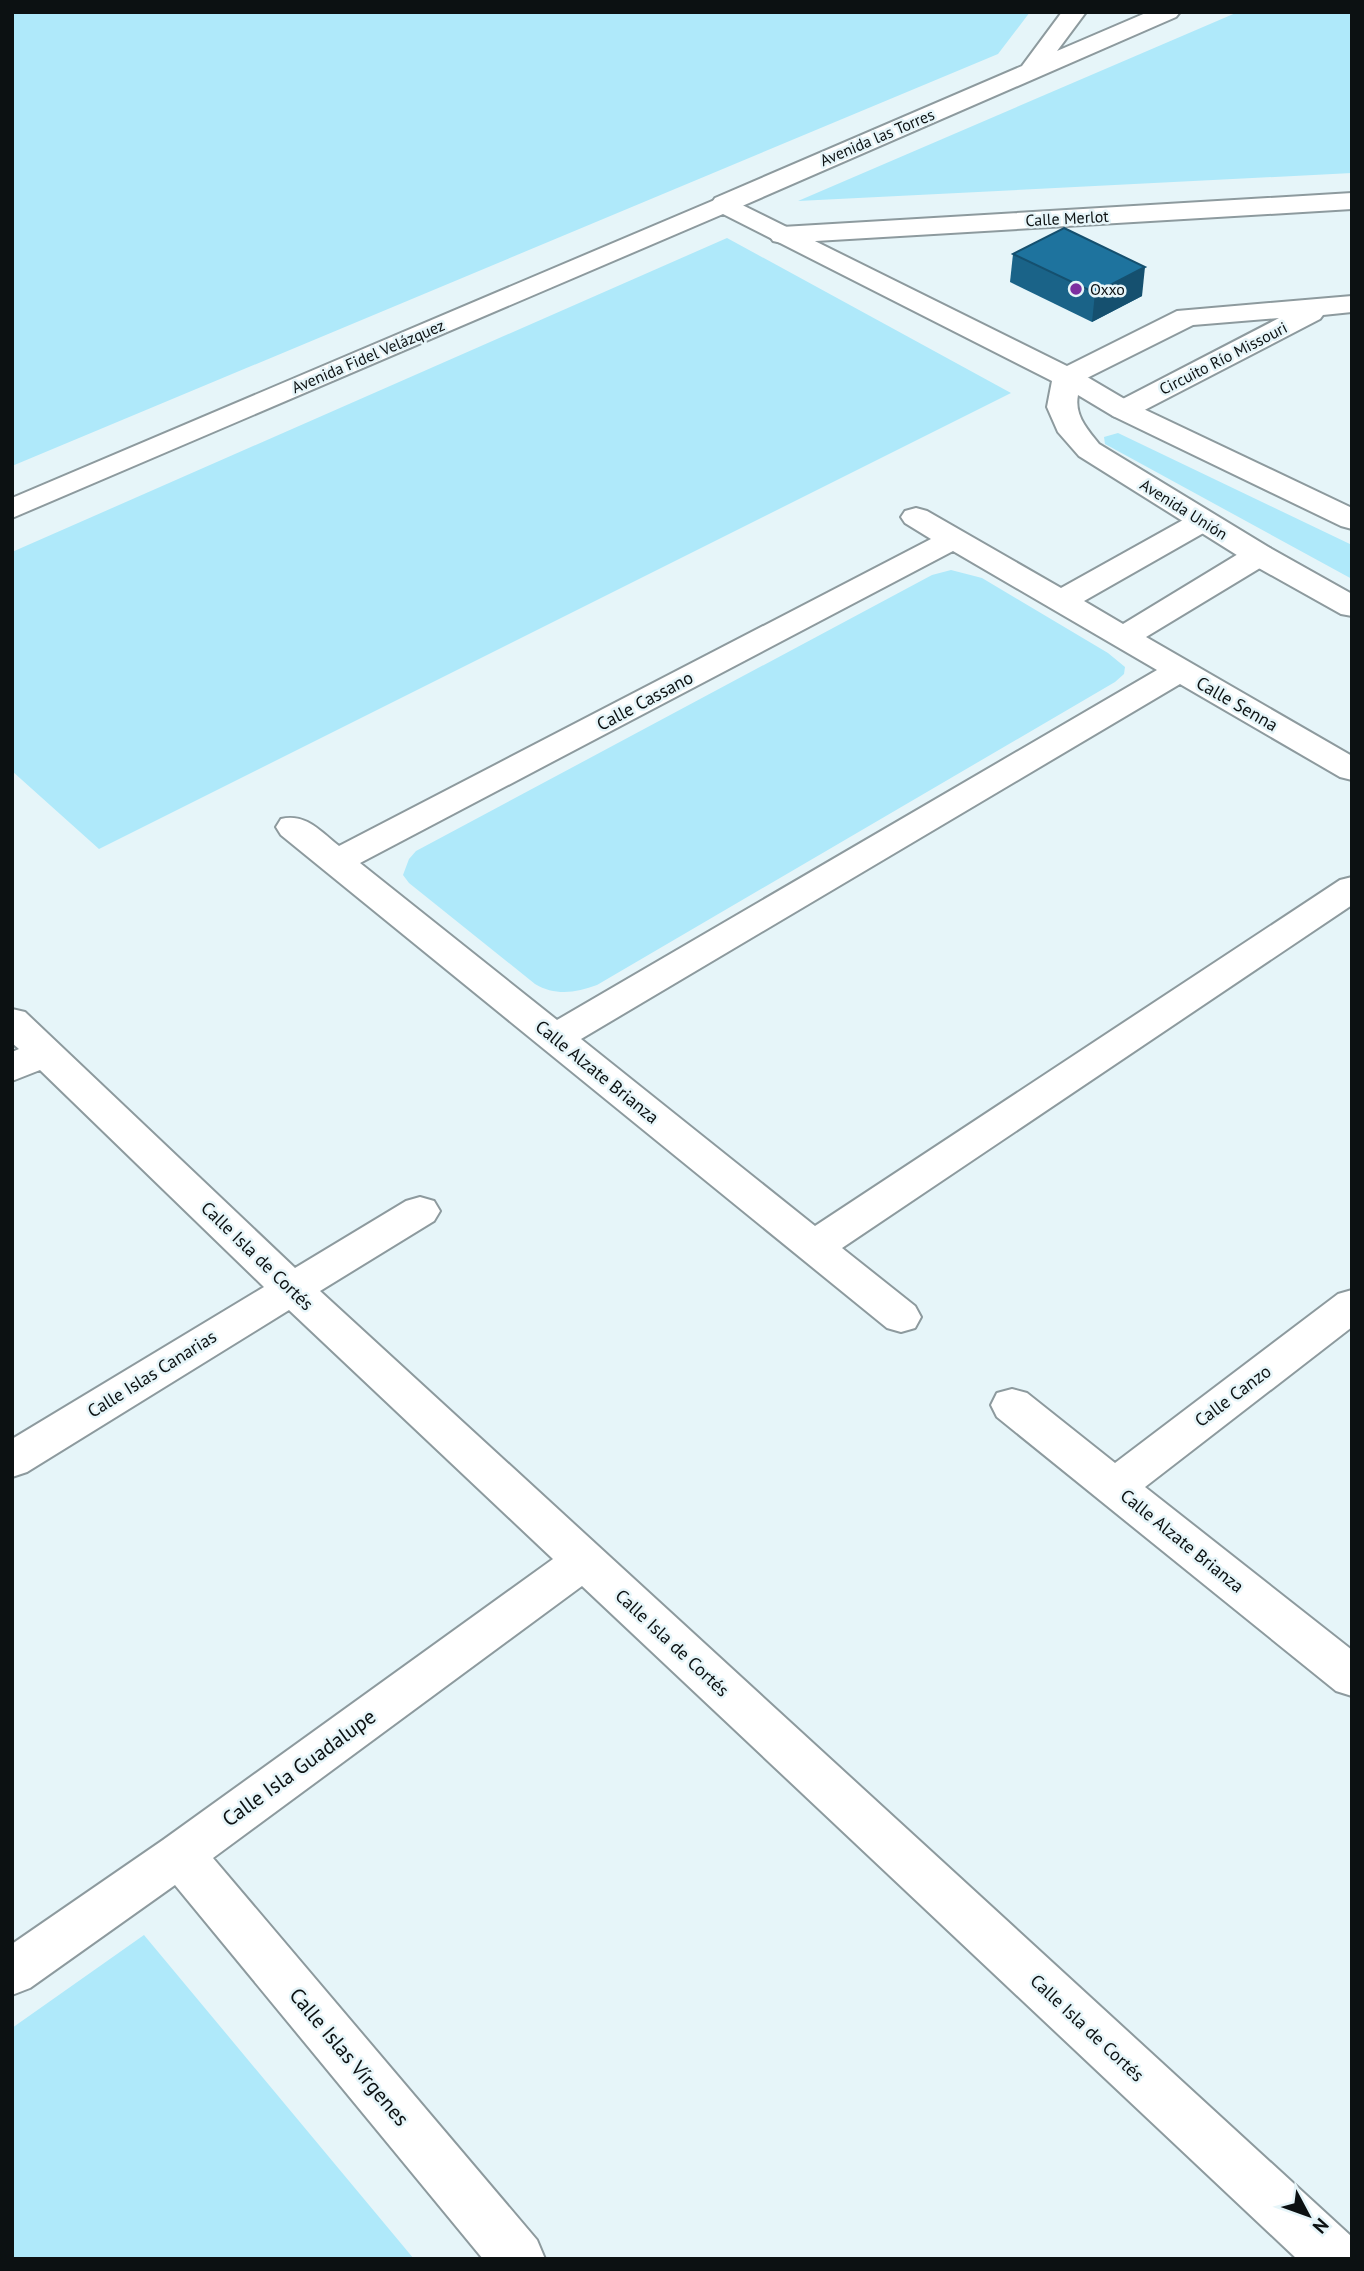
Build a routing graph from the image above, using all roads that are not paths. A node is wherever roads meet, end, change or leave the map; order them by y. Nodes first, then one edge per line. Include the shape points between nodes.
1 (1074, 12) edge
2 (1168, 12) edge
3 (1031, 71) junction
4 (1352, 201) edge
5 (724, 204) junction
6 (782, 235) junction
7 (1338, 305) edge
8 (1067, 377) junction
9 (1123, 411) junction
10 (12, 509) edge
11 (916, 517) dead end
12 (1352, 520) edge
13 (1203, 521) junction
14 (954, 539) junction
15 (1259, 555) junction
16 (1061, 601) junction
17 (1352, 607) edge
18 (1123, 637) junction
19 (1180, 670) junction
20 (1352, 770) edge
21 (293, 827) dead end
22 (337, 863) junction
23 (1352, 888) edge
24 (12, 1021) edge
25 (555, 1038) junction
26 (28, 1060) edge
27 (420, 1211) dead end
28 (814, 1247) junction
29 (292, 1289) junction
30 (1352, 1306) edge
31 (901, 1317) dead end
32 (1012, 1405) dead end
33 (12, 1460) edge
34 (1114, 1487) junction
35 (584, 1561) junction
36 (1352, 1677) edge
37 (180, 1855) junction
38 (12, 1972) edge
39 (518, 2259) edge
40 (1336, 2259) edge

1 - 3 street
2 - 3 street, Avenida las Torres
3 - 5 street, Avenida las Torres
4 - 6 street, Calle Merlot
5 - 6 street
5 - 10 street, Avenida Fidel Velázquez
6 - 8 street
7 - 8 street, Circuito Río Missouri via 1187,317
7 - 9 street, Circuito Río Missouri
8 - 9 street
8 - 13 street, Avenida Unión via 1061,407 1073,432 1089,450
9 - 12 street
11 - 14 street, Calle Senna
13 - 15 street, Avenida Unión
13 - 16 street
14 - 16 street, Calle Senna
14 - 22 street, Calle Cassano
15 - 17 street, Avenida Unión
15 - 18 street
16 - 18 street, Calle Senna
18 - 19 street, Calle Senna
19 - 20 street, Calle Senna
19 - 25 street
21 - 22 street, Calle Alzate Brianza
22 - 25 street, Calle Alzate Brianza
23 - 28 street
24 - 26 street, Calle Isla de Cortés
25 - 28 street, Calle Alzate Brianza
26 - 29 street, Calle Isla de Cortés
27 - 29 street, Calle Islas Canarias
28 - 31 street, Calle Alzate Brianza
29 - 33 street, Calle Islas Canarias
29 - 35 street, Calle Isla de Cortés
30 - 34 street, Calle Canzo
32 - 34 street, Calle Alzate Brianza
34 - 36 street, Calle Alzate Brianza
35 - 37 street, Calle Isla Guadalupe
35 - 40 street, Calle Isla de Cortés
37 - 38 street, Calle Isla Guadalupe
37 - 39 street, Calle Islas Vírgenes

